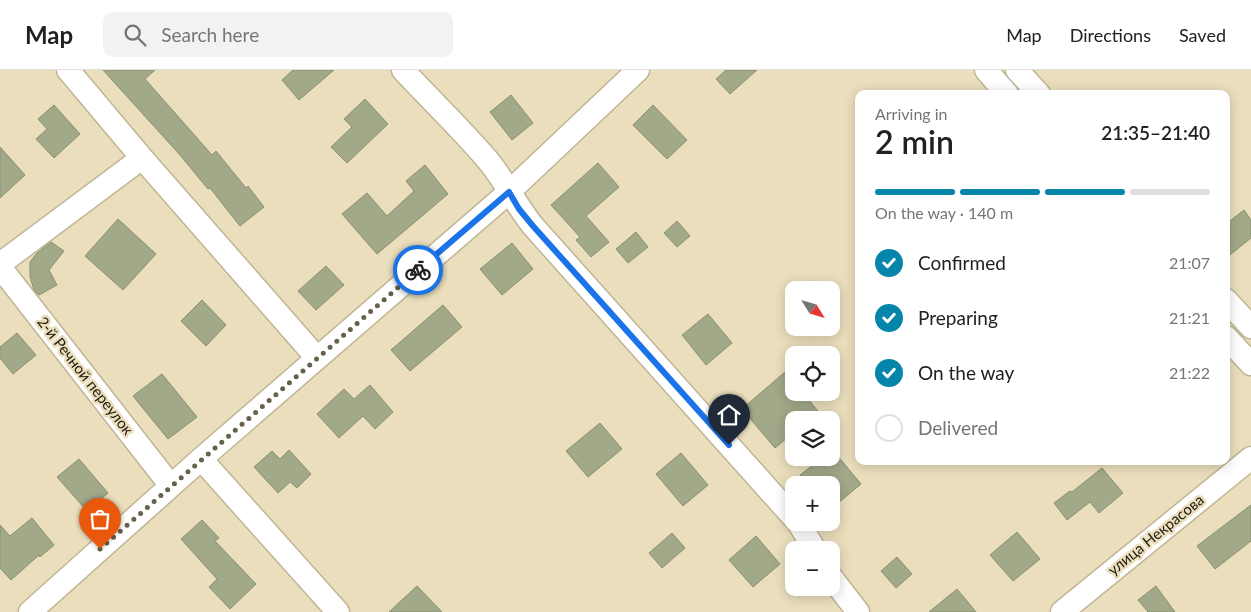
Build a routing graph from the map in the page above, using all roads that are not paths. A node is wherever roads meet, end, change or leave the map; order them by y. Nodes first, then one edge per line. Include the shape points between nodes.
1 (68, 70) edge
2 (403, 70) edge
3 (638, 70) edge
4 (986, 70) edge
5 (1017, 70) edge
6 (1004, 90) edge
7 (1035, 90) edge
8 (142, 158) junction
9 (509, 192) junction
10 (0, 266) edge
11 (1230, 304) edge
12 (1251, 327) edge
13 (1230, 341) edge
14 (317, 358) junction
15 (1251, 364) edge
16 (1251, 458) edge
17 (201, 459) junction
18 (171, 486) junction
19 (785, 508) edge
20 (840, 589) edge
21 (30, 612) edge
22 (338, 612) edge
23 (858, 612) edge
24 (1062, 612) edge

1 - 8 street
2 - 9 street via 486,158
3 - 9 street
4 - 6 street
5 - 7 street
8 - 10 street
8 - 14 street
9 - 14 street
9 - 19 street via 533,226
10 - 18 street, 2-й Речной переулок
11 - 12 street
13 - 15 street
14 - 17 street
16 - 24 street, улица Некрасова
17 - 18 street
17 - 22 street
18 - 21 street
20 - 23 street

